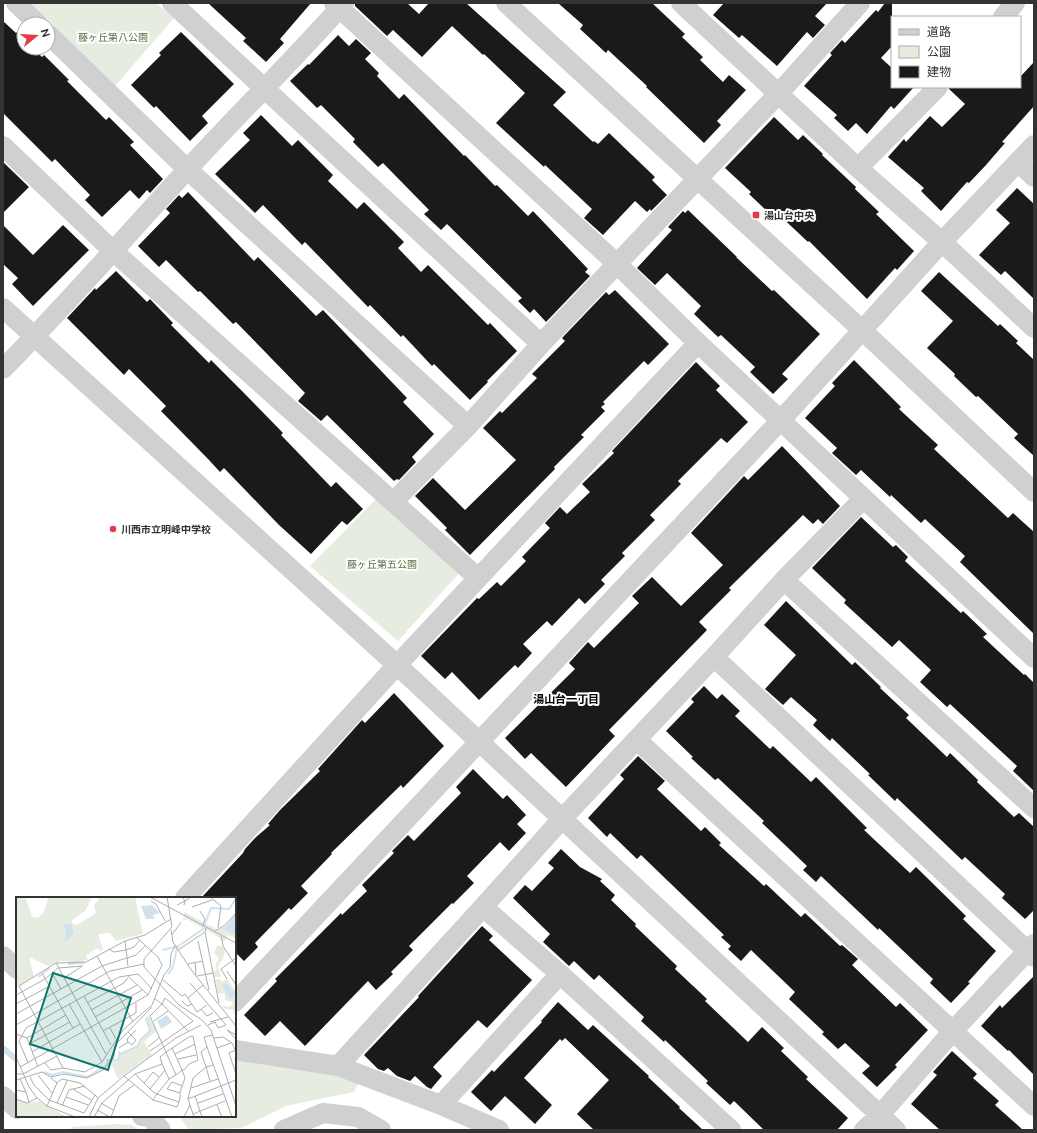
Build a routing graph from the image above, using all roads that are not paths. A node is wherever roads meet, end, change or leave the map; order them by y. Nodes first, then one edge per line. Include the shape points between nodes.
1 (16, 3) edge
2 (172, 3) edge
3 (506, 3) edge
4 (681, 3) edge
5 (1016, 3) edge
6 (339, 5) edge
7 (851, 6) edge
8 (30, 16) edge
9 (1004, 16) edge
10 (56, 42) edge
11 (265, 88) junction
12 (937, 88) edge
13 (778, 94) junction
14 (1034, 145) edge
15 (3, 146) edge
16 (1018, 162) junction
17 (858, 168) junction
18 (187, 169) junction
19 (1034, 177) edge
20 (698, 180) junction
21 (942, 242) junction
22 (112, 250) junction
23 (617, 264) junction
24 (3, 308) edge
25 (1034, 328) edge
26 (862, 330) junction
27 (34, 337) junction
28 (698, 343) junction
29 (541, 344) junction
30 (3, 369) edge
31 (781, 420) junction
32 (468, 426) junction
33 (1034, 492) edge
34 (863, 498) junction
35 (394, 502) junction
36 (478, 578) junction
37 (784, 580) junction
38 (714, 658) junction
39 (1034, 658) edge
40 (397, 665) junction
41 (637, 740) junction
42 (479, 742) junction
43 (1034, 808) edge
44 (562, 820) junction
45 (186, 897) edge
46 (483, 907) junction
47 (1032, 950) edge
48 (3, 956) edge
49 (16, 968) edge
50 (560, 974) junction
51 (236, 1001) edge
52 (952, 1032) junction
53 (236, 1050) edge
54 (338, 1066) junction
55 (3, 1096) edge
56 (441, 1105) junction
57 (1034, 1106) edge
58 (16, 1108) edge
59 (880, 1115) junction
60 (284, 1130) edge
61 (381, 1130) edge
62 (499, 1130) edge
63 (731, 1130) edge
64 (864, 1130) edge
65 (896, 1130) edge

1 - 8 street
2 - 11 street
3 - 20 street
4 - 13 street
5 - 9 street
6 - 11 street
6 - 23 street
7 - 13 street
10 - 18 street
11 - 18 street
11 - 29 street
12 - 17 street
13 - 17 street
13 - 20 street
14 - 16 street
15 - 22 street
16 - 19 street
16 - 21 street
17 - 21 street
18 - 22 street
18 - 32 street
20 - 23 street
20 - 26 street
21 - 25 street
21 - 26 street
22 - 27 street
22 - 35 street
23 - 28 street
23 - 29 street
24 - 27 street
26 - 31 street
26 - 33 street
27 - 30 street
27 - 40 street
28 - 31 street
28 - 36 street
29 - 32 street
31 - 34 street
31 - 42 street
32 - 35 street
34 - 37 street
34 - 39 street
35 - 36 street
36 - 40 street
37 - 38 street
37 - 43 street
38 - 41 street
38 - 47 street
40 - 42 street
40 - 45 street
41 - 44 street
41 - 52 street
42 - 44 street
42 - 51 street
44 - 46 street
44 - 59 street
46 - 50 street
46 - 54 street
47 - 52 street
48 - 49 street
50 - 56 street
50 - 63 street
52 - 57 street
52 - 59 street
53 - 54 street
54 - 56 street
55 - 58 street
56 - 62 street
59 - 64 street
59 - 65 street
60 - 61 street via 323,1113 358,1117

